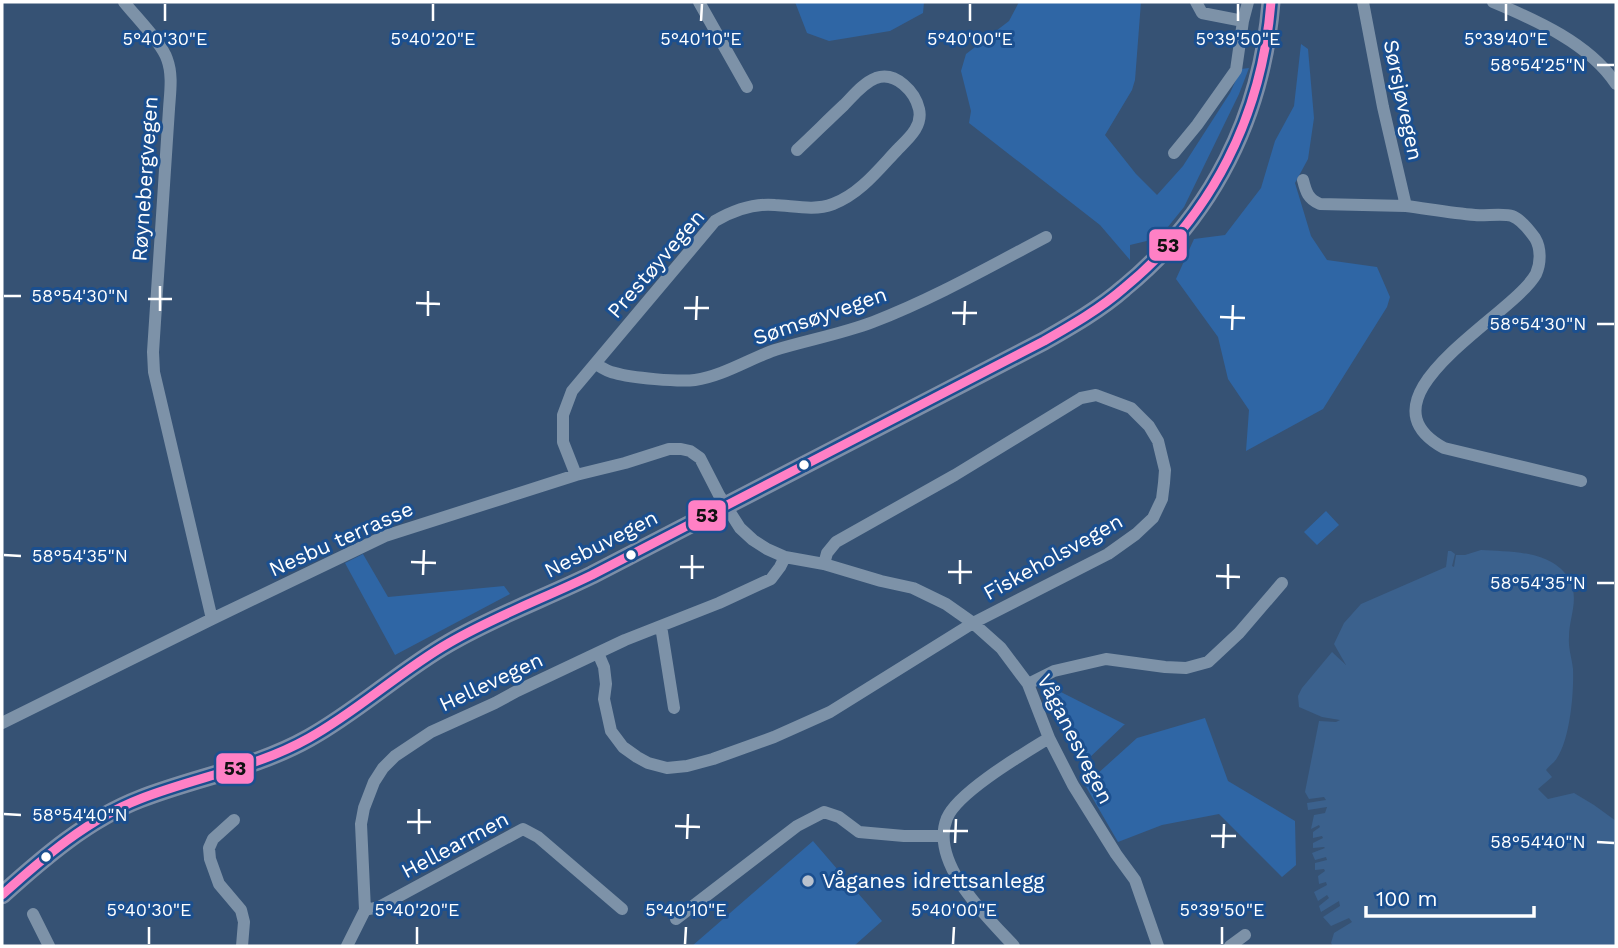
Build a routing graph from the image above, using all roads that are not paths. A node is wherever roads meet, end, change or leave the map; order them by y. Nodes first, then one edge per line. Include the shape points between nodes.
1 (124, 2) edge
2 (699, 2) edge
3 (1196, 2) edge
4 (1248, 2) edge
5 (1271, 2) edge
6 (1280, 2) edge
7 (1363, 2) edge
8 (1493, 2) edge
9 (1243, 21) junction
10 (1616, 84) edge
11 (1258, 85) junction
12 (747, 87) dead end
13 (797, 150) dead end
14 (1174, 153) dead end
15 (1303, 180) dead end
16 (1406, 206) junction
17 (1046, 237) dead end
18 (596, 364) junction
19 (576, 475) junction
20 (1581, 481) dead end
21 (727, 506) junction
22 (785, 557) junction
23 (824, 564) junction
24 (1282, 583) dead end
25 (212, 619) junction
26 (973, 623) junction
27 (661, 626) junction
28 (598, 653) junction
29 (1028, 684) junction
30 (674, 708) dead end
31 (2, 723) edge
32 (1049, 738) junction
33 (233, 820) dead end
34 (943, 836) junction
35 (30, 870) junction
36 (2, 888) edge
37 (2, 895) edge
38 (622, 908) dead end
39 (365, 910) junction
40 (33, 914) dead end
41 (676, 919) dead end
42 (1245, 935) dead end
43 (49, 946) edge
44 (242, 946) edge
45 (348, 946) edge
46 (1014, 946) edge
47 (1158, 946) edge
48 (1230, 946) edge

1 - 25 street, Røynebergvegen via 168,62 154,372
2 - 12 street
3 - 9 street via 1202,13
4 - 9 street
5 - 11 main road, Nesbuvegen
6 - 11 main road, Nesbuvegen via 1267,69
7 - 16 street, Sørsjøvegen
8 - 10 street via 1530,17 1590,55
9 - 14 street via 1236,70
11 - 21 main road, Nesbuvegen via 1231,154 1208,194 1161,254 1124,288 1044,341
13 - 18 street, Prestøyvegen via 878,78 905,85 914,96 919,123 864,184 832,205 800,209 754,205 715,221
15 - 16 street via 1306,193 1320,204
16 - 20 street via 1512,216 1528,229 1539,246 1540,259 1536,274 1523,289 1420,389 1417,411 1423,431 1444,448
17 - 18 street, Sømsøyvegen via 873,322 787,346 716,374 694,380 624,375
18 - 19 street, Prestøyvegen via 572,391 563,415 564,442
19 - 21 street, Nesbu terrasse via 681,449 700,458
19 - 25 street, Nesbu terrasse via 385,536
21 - 22 street, Våganesvegen via 753,540
21 - 35 main road, Nesbuvegen via 556,593 481,625 298,744 114,811
22 - 23 street, Våganesvegen
22 - 27 street, Hellevegen via 771,579
23 - 26 street, Våganesvegen via 913,587
23 - 26 street, Fiskeholsvegen via 836,542 1081,398 1096,396 1132,408 1158,441 1165,470 1162,499 1153,518 1108,554
24 - 29 street via 1240,633 1208,662 1186,668 1106,659 1054,671
25 - 31 street, Nesbu terrasse
26 - 28 street, Fiskeholsvegen via 830,712 713,760 667,768 637,757 611,731 604,667
26 - 29 street, Våganesvegen via 1001,648
27 - 28 street, Hellevegen
27 - 30 street
28 - 39 street, Hellevegen via 431,732 383,768 364,808
29 - 32 street, Våganesvegen
32 - 34 street via 956,805
32 - 47 street, Våganesvegen via 1073,785 1135,880
33 - 44 street via 209,848 219,884 241,910
34 - 41 street via 859,832 824,812 797,826
34 - 46 street via 951,868 975,905
35 - 36 main road, Nesbuvegen
35 - 37 main road, Nesbuvegen
38 - 39 street, Hellearmen via 523,829 379,907
39 - 45 street, Hellevegen
40 - 43 street
42 - 48 street

